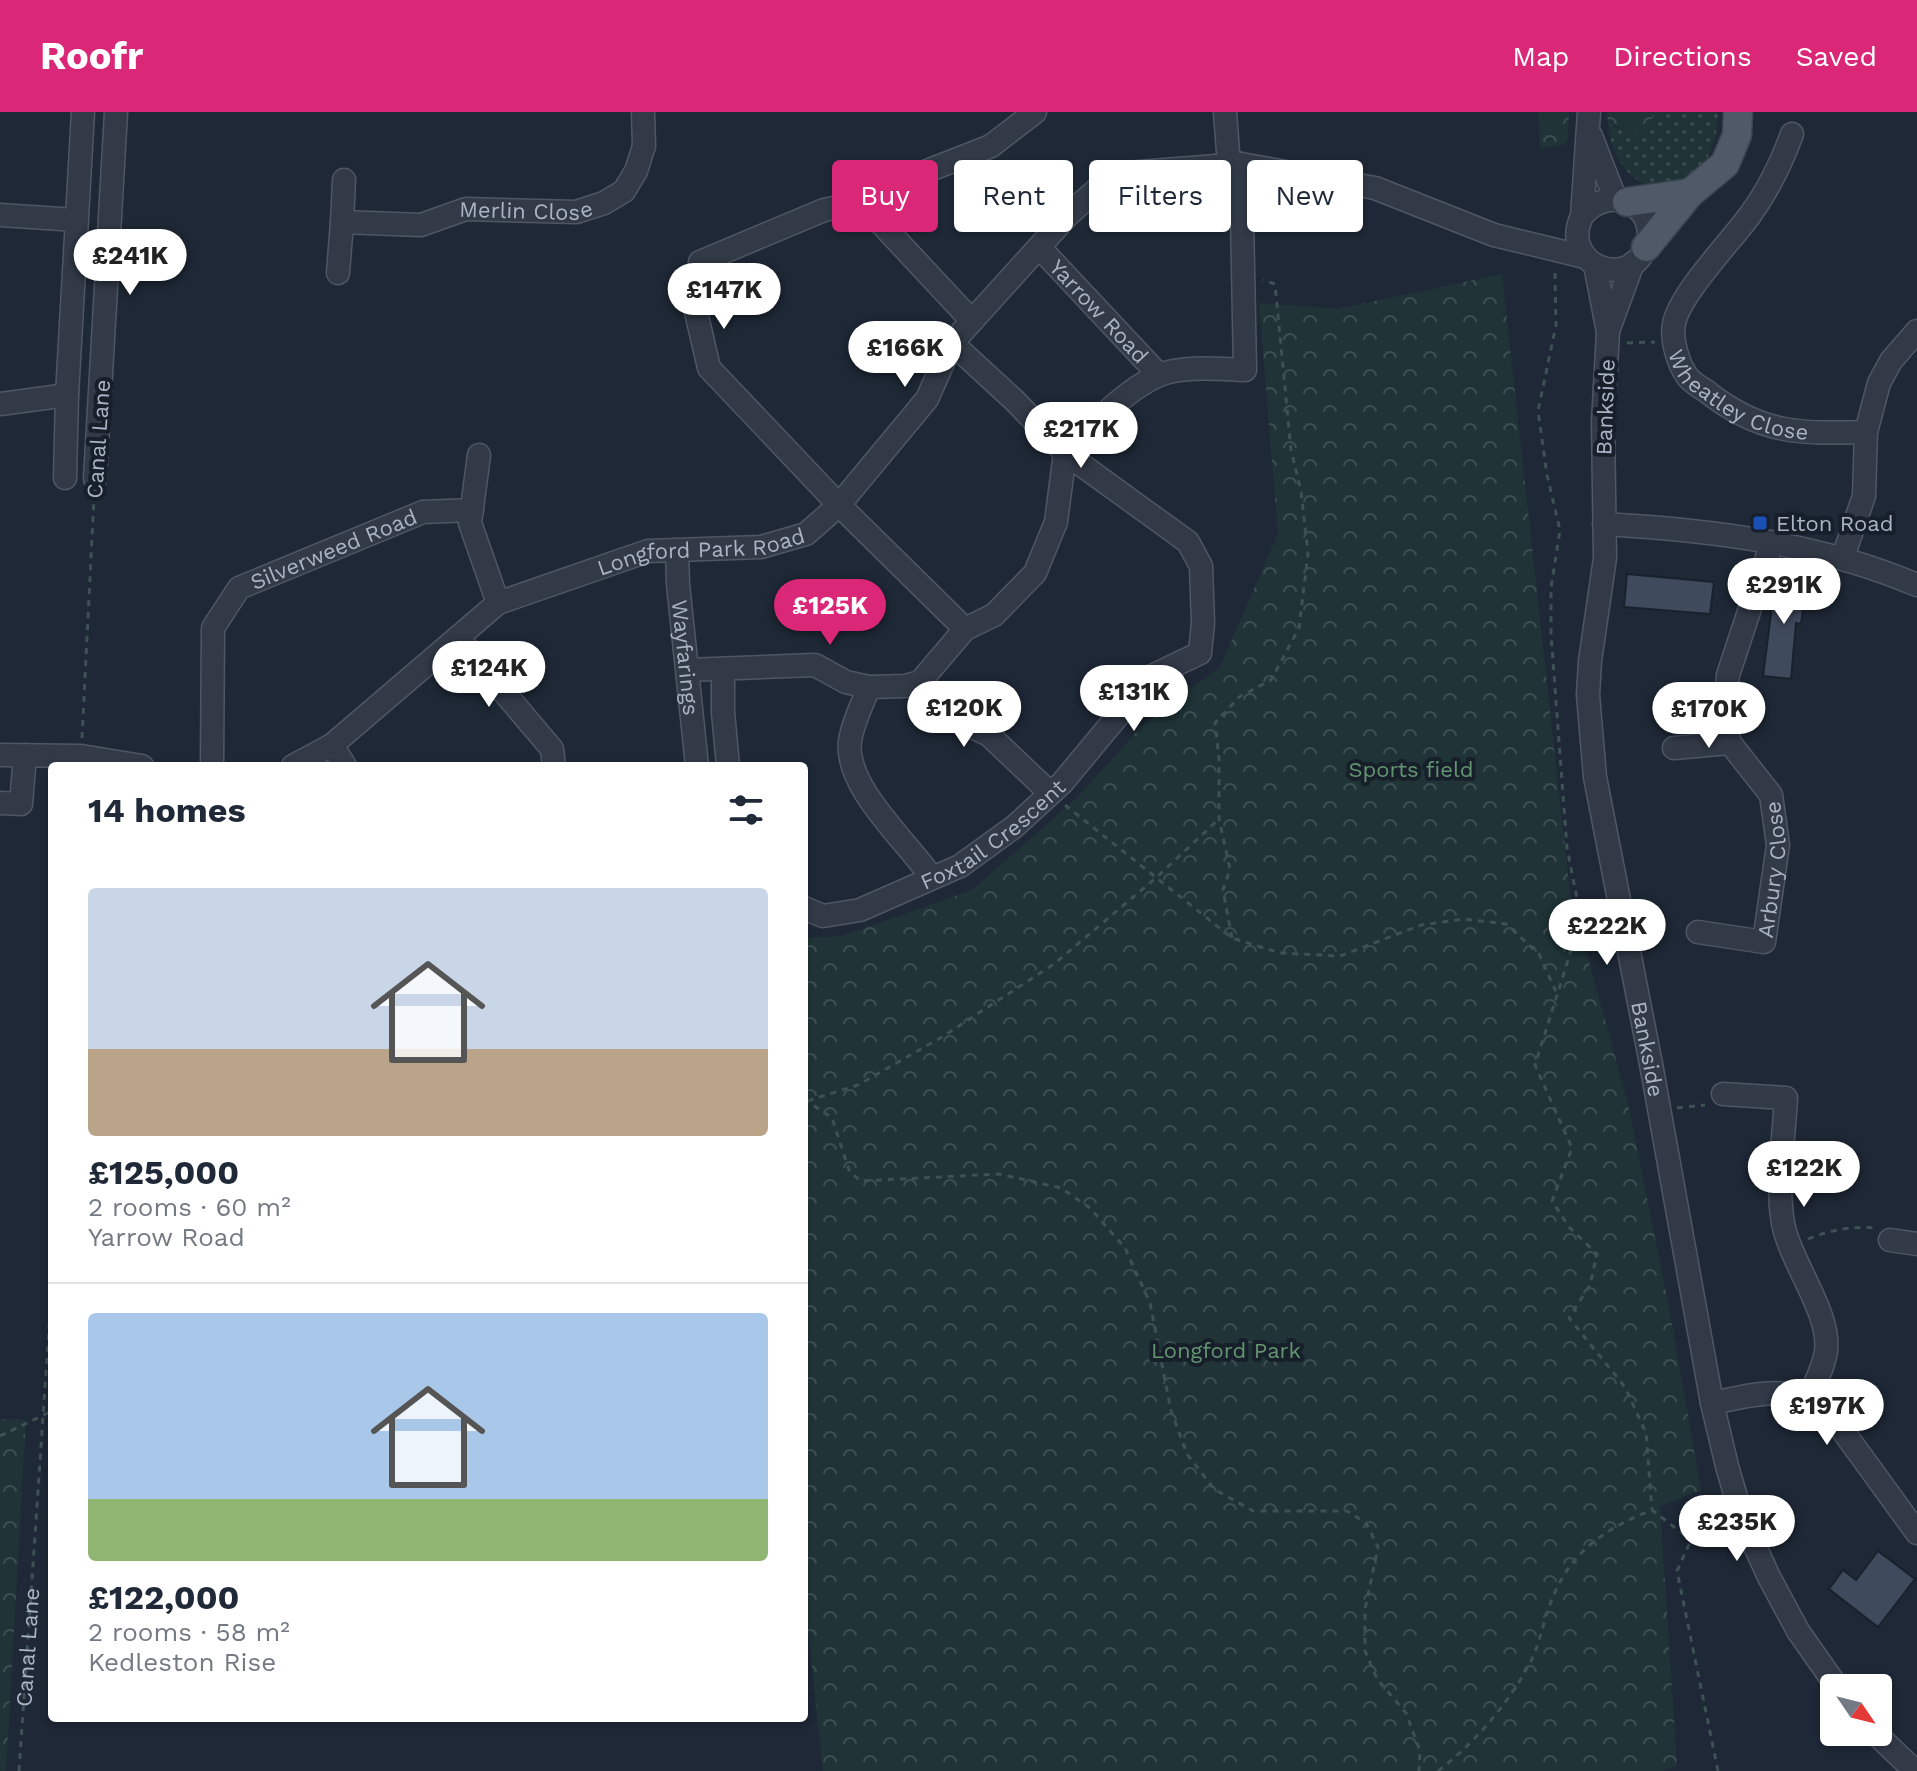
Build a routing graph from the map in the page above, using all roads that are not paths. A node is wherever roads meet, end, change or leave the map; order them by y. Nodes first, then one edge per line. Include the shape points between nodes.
1 (83, 112) edge
2 (116, 112) edge
3 (643, 112) edge
4 (1035, 112) edge
5 (1225, 112) edge
6 (1738, 112) edge
7 (1589, 121) edge
8 (1792, 134) dead end
9 (1235, 164) junction
10 (938, 167) edge
11 (344, 180) dead end
12 (1690, 193) junction
13 (1621, 200) junction
14 (832, 208) edge
15 (0, 215) edge
16 (76, 220) junction
17 (342, 222) junction
18 (1580, 222) junction
19 (889, 232) edge
20 (1523, 241) junction
21 (1039, 247) junction
22 (1639, 255) junction
23 (1590, 261) junction
24 (338, 273) dead end
25 (972, 321) junction
26 (1917, 331) edge
27 (1608, 338) junction
28 (952, 343) junction
29 (1159, 375) junction
30 (67, 395) junction
31 (0, 404) edge
32 (1866, 432) junction
33 (1065, 453) junction
34 (479, 455) dead end
35 (65, 478) dead end
36 (95, 479) road end
37 (839, 505) junction
38 (472, 510) junction
39 (1604, 524) junction
40 (1772, 542) junction
41 (677, 550) junction
42 (1843, 557) junction
43 (1917, 585) edge
44 (498, 603) junction
45 (965, 629) junction
46 (458, 638) junction
47 (723, 669) junction
48 (688, 670) junction
49 (920, 682) junction
50 (869, 687) junction
51 (1730, 743) junction
52 (332, 745) junction
53 (1674, 748) dead end
54 (0, 755) edge
55 (25, 755) junction
56 (118, 762) edge
57 (212, 762) edge
58 (300, 762) edge
59 (343, 762) edge
60 (554, 762) edge
61 (697, 762) edge
62 (728, 762) edge
63 (1050, 793) junction
64 (0, 803) edge
65 (932, 878) junction
66 (808, 910) edge
67 (1698, 932) dead end
68 (1723, 1094) road end
69 (1890, 1240) road end
70 (1917, 1244) edge
71 (1809, 1398) junction
72 (1712, 1403) junction
73 (1917, 1533) edge
74 (1828, 1674) edge
75 (1889, 1746) edge
76 (1915, 1771) edge

1 - 16 street
2 - 36 street, Canal Lane
3 - 17 street, Merlin Close via 644,146 636,171 624,191 604,203 576,212 466,209 421,225
4 - 10 street via 991,146
5 - 9 street
6 - 12 main road via 1737,135 1725,164
7 - 13 street
7 - 18 street
8 - 32 street, Wheatley Close via 1769,187 1690,291 1674,323 1676,351 1687,377 1755,423 1809,434
9 - 20 street, Longford Park Road via 1375,188 1494,235
9 - 21 street, Longford Park Road via 1114,174
9 - 29 street, Yarrow Road via 1245,370
11 - 17 street
12 - 13 main road
12 - 22 main road
13 - 18 street via 1596,202
13 - 22 street via 1636,207 1647,226
14 - 37 street via 700,262 696,312 709,368
15 - 16 street
16 - 30 street
17 - 24 street
18 - 20 street, Longford Park Road
18 - 23 street via 1577,239
19 - 25 street
20 - 23 street, Longford Park Road
21 - 25 street, Longford Park Road
21 - 29 street, Yarrow Road
22 - 23 street via 1614,270
22 - 27 street, Bankside
23 - 27 street, Bankside
25 - 28 street, Longford Park Road
26 - 32 street via 1879,383
27 - 39 street, Bankside
28 - 33 street
28 - 37 street, Longford Park Road via 927,399
29 - 33 street, Yarrow Road via 1121,399
30 - 31 street
30 - 35 street
32 - 42 street via 1864,496
33 - 45 street via 1056,522 1035,573 994,615
33 - 63 street, Foxtail Crescent via 1188,542 1201,566 1203,623 1200,653 1150,677
34 - 38 street
37 - 41 street, Longford Park Road via 806,534 761,547
37 - 45 street
38 - 44 street via 470,523
38 - 57 street, Silverweed Road via 423,512 239,588 213,628
39 - 40 street
39 - 72 street, Bankside via 1604,569 1590,661 1590,739
40 - 42 street
40 - 51 street via 1728,675 1724,719
41 - 44 street, Longford Park Road via 648,551
41 - 48 street, Wayfarings
42 - 43 street
44 - 46 street, Longford Park Road
45 - 49 street
46 - 52 street, Longford Park Road
46 - 60 street via 552,749
47 - 48 street
47 - 50 street via 815,665 846,682
47 - 62 street
48 - 61 street, Wayfarings
49 - 50 street
49 - 63 street via 930,707 989,735
50 - 65 street via 849,744 859,781
51 - 53 street
51 - 67 street, Arbury Close via 1771,795 1778,845 1764,942
52 - 58 street, Longford Park Road
52 - 59 street
54 - 55 street
55 - 56 street
55 - 64 street via 21,804
63 - 65 street, Foxtail Crescent via 960,866
65 - 66 street, Foxtail Crescent via 860,910 823,916
68 - 71 street via 1786,1098 1780,1203 1790,1246 1826,1338
69 - 70 street
71 - 72 street via 1766,1392
71 - 73 street via 1841,1426
72 - 74 street, Bankside via 1742,1518 1798,1631
75 - 76 street

